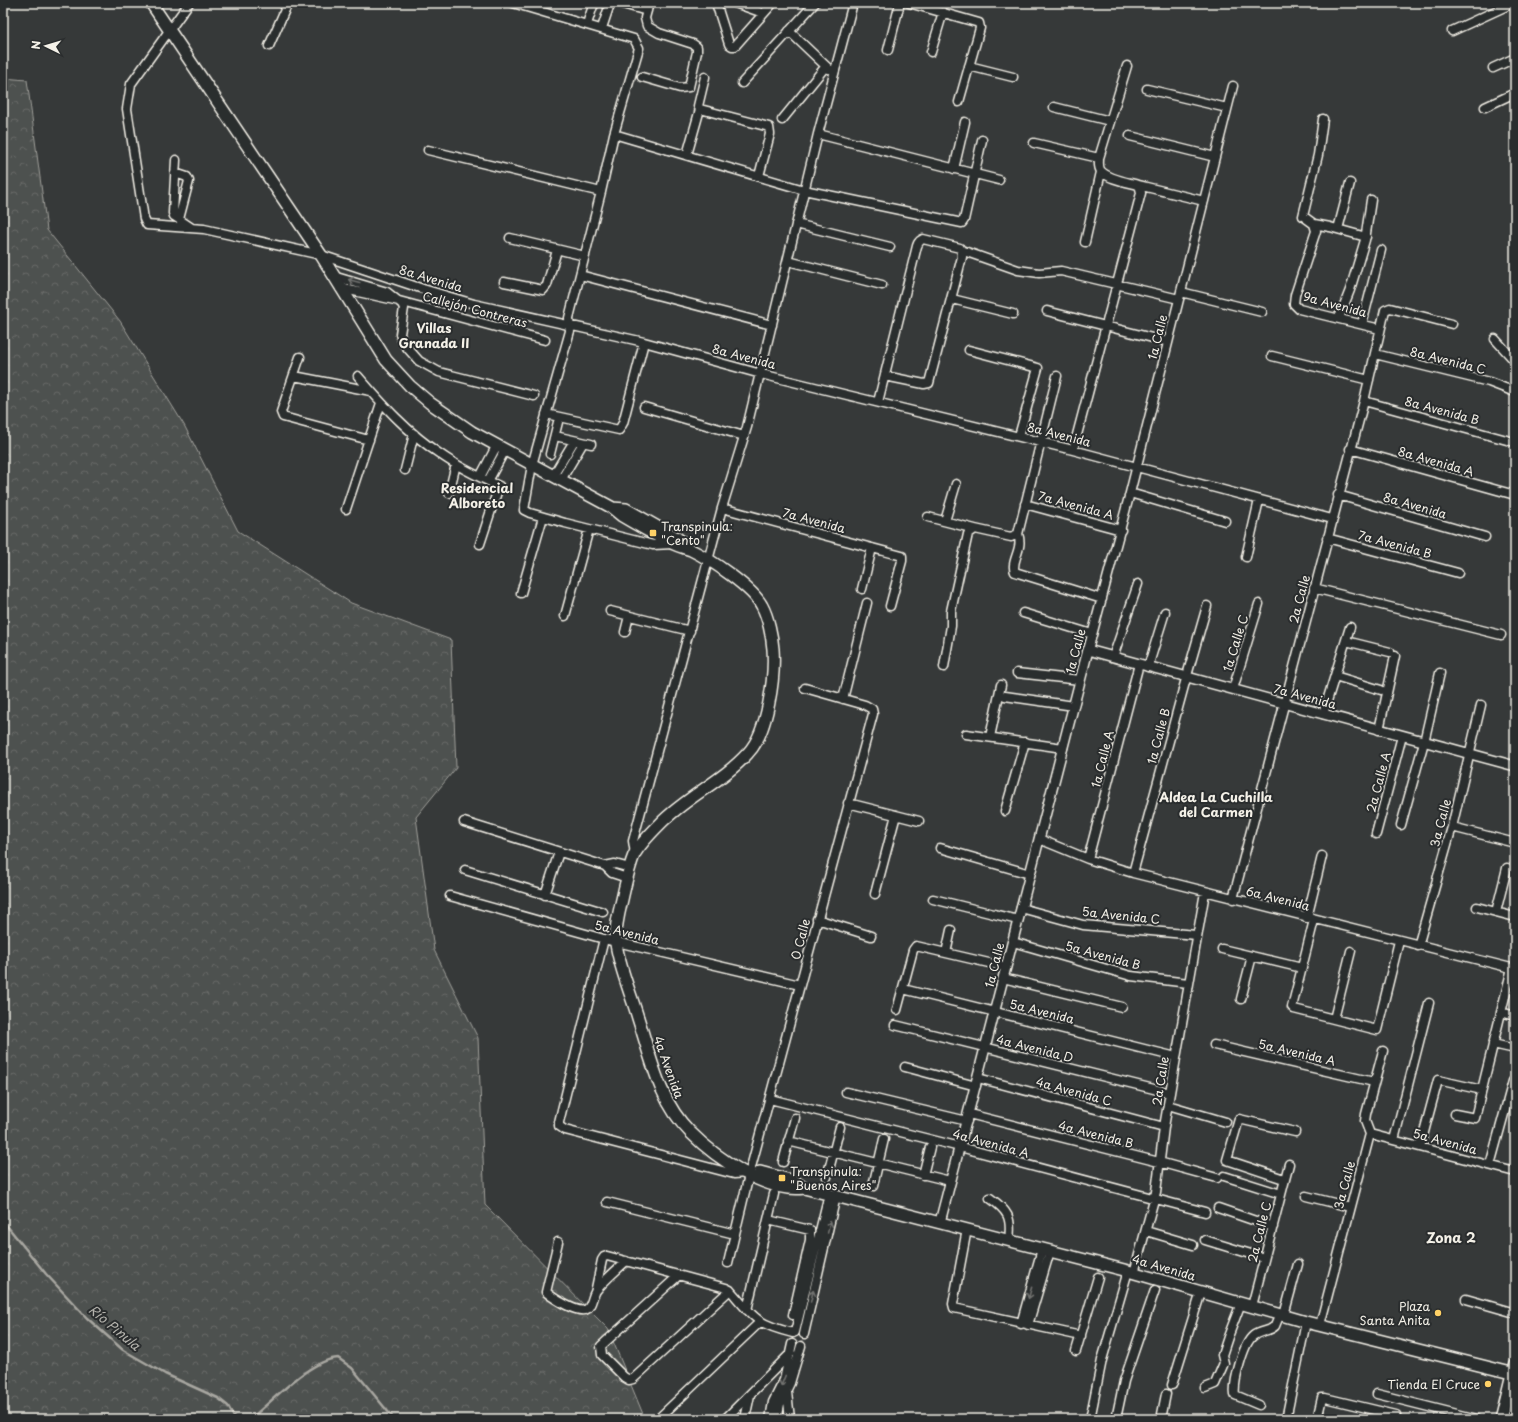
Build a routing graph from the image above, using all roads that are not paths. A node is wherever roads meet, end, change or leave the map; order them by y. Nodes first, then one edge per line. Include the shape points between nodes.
1 (151, 3) edge
2 (188, 3) edge
3 (288, 3) edge
4 (513, 3) edge
5 (596, 3) edge
6 (605, 3) edge
7 (619, 3) edge
8 (716, 3) edge
9 (736, 3) edge
10 (773, 3) edge
11 (814, 3) edge
12 (853, 3) edge
13 (900, 3) edge
14 (909, 3) edge
15 (1513, 3) edge
16 (648, 7) edge
17 (943, 12) junction
18 (763, 13) junction
19 (587, 24) junction
20 (602, 28) junction
21 (170, 29) junction
22 (789, 31) junction
23 (1452, 31) dead end
24 (269, 46) dead end
25 (888, 50) dead end
26 (931, 52) dead end
27 (1515, 58) edge
28 (826, 66) junction
29 (969, 66) junction
30 (1127, 66) dead end
31 (1493, 68) dead end
32 (834, 71) junction
33 (642, 77) dead end
34 (705, 77) dead end
35 (1013, 77) dead end
36 (742, 83) dead end
37 (1233, 86) dead end
38 (1147, 88) dead end
39 (1515, 93) edge
40 (959, 102) dead end
41 (1054, 107) dead end
42 (1485, 107) dead end
43 (1227, 108) junction
44 (700, 109) junction
45 (1323, 119) dead end
46 (782, 120) dead end
47 (1110, 121) junction
48 (965, 122) dead end
49 (614, 134) junction
50 (818, 134) junction
51 (1130, 136) dead end
52 (982, 140) dead end
53 (1034, 143) dead end
54 (428, 150) dead end
55 (687, 155) junction
56 (1215, 157) junction
57 (1099, 158) junction
58 (176, 160) dead end
59 (954, 169) junction
60 (1101, 172) junction
61 (175, 173) junction
62 (974, 174) junction
63 (759, 176) junction
64 (999, 180) dead end
65 (1350, 183) dead end
66 (1138, 185) junction
67 (804, 190) junction
68 (601, 192) junction
69 (1370, 200) dead end
70 (1204, 201) junction
71 (179, 219) junction
72 (796, 224) junction
73 (1314, 224) junction
74 (192, 228) junction
75 (1338, 229) junction
76 (1366, 237) junction
77 (510, 238) dead end
78 (1085, 242) dead end
79 (890, 247) dead end
80 (557, 250) junction
81 (961, 250) junction
82 (1382, 250) dead end
83 (321, 255) junction
84 (585, 256) junction
85 (788, 261) junction
86 (580, 275) junction
87 (333, 276) junction
88 (504, 282) dead end
89 (1118, 284) junction
90 (882, 285) dead end
91 (340, 288) junction
92 (1180, 295) junction
93 (952, 299) junction
94 (399, 301) junction
95 (1047, 311) dead end
96 (1262, 312) dead end
97 (1013, 314) dead end
98 (1339, 318) junction
99 (570, 324) junction
100 (1362, 324) junction
101 (1452, 324) dead end
102 (772, 325) junction
103 (1106, 326) junction
104 (1380, 329) junction
105 (1495, 339) dead end
106 (545, 340) dead end
107 (644, 342) junction
108 (1168, 342) junction
109 (969, 350) dead end
110 (1375, 354) junction
111 (1272, 356) dead end
112 (300, 357) dead end
113 (1515, 361) edge
114 (761, 374) junction
115 (294, 376) junction
116 (358, 376) dead end
117 (885, 376) junction
118 (1057, 376) dead end
119 (1369, 380) junction
120 (371, 391) junction
121 (1515, 392) edge
122 (534, 396) dead end
123 (1364, 401) junction
124 (878, 402) junction
125 (381, 403) junction
126 (644, 407) dead end
127 (546, 414) junction
128 (558, 422) dead end
129 (414, 434) junction
130 (555, 436) junction
131 (744, 436) junction
132 (1019, 436) junction
133 (369, 440) junction
134 (574, 440) junction
135 (1040, 442) junction
136 (1514, 442) dead end
137 (501, 448) junction
138 (1350, 449) junction
139 (1073, 450) junction
140 (550, 454) dead end
141 (456, 464) junction
142 (532, 465) junction
143 (1137, 468) junction
144 (405, 470) dead end
145 (480, 477) junction
146 (557, 478) junction
147 (488, 481) junction
148 (956, 484) dead end
149 (449, 493) dead end
150 (1130, 493) junction
151 (1338, 495) junction
152 (1515, 495) edge
153 (1259, 500) junction
154 (1025, 504) junction
155 (612, 507) junction
156 (722, 508) junction
157 (346, 509) dead end
158 (542, 517) junction
159 (928, 517) dead end
160 (1332, 519) junction
161 (945, 521) junction
162 (1225, 521) dead end
163 (589, 529) junction
164 (975, 529) junction
165 (1121, 530) junction
166 (1018, 534) junction
167 (1485, 537) dead end
168 (1327, 538) junction
169 (480, 544) dead end
170 (674, 544) junction
171 (872, 548) junction
172 (691, 550) junction
173 (1246, 556) dead end
174 (709, 561) junction
175 (1458, 573) dead end
176 (1138, 584) dead end
177 (1314, 588) junction
178 (862, 589) dead end
179 (521, 593) dead end
180 (1102, 599) junction
181 (867, 603) dead end
182 (1259, 604) dead end
183 (890, 606) dead end
184 (1208, 606) dead end
185 (610, 611) dead end
186 (1165, 612) dead end
187 (1024, 613) dead end
188 (566, 616) dead end
189 (629, 616) junction
190 (1350, 628) dead end
191 (625, 632) dead end
192 (690, 632) junction
193 (1092, 634) junction
194 (1501, 635) dead end
195 (1346, 641) junction
196 (1088, 650) junction
197 (1113, 657) junction
198 (1143, 665) junction
199 (944, 667) dead end
200 (1440, 672) dead end
201 (1017, 673) dead end
202 (1335, 676) junction
203 (1186, 678) junction
204 (1080, 680) junction
205 (1002, 685) dead end
206 (805, 688) dead end
207 (1233, 690) junction
208 (1381, 690) dead end
209 (1005, 696) dead end
210 (843, 698) junction
211 (1284, 703) junction
212 (1481, 705) dead end
213 (1074, 706) junction
214 (1323, 714) junction
215 (1379, 730) junction
216 (966, 734) dead end
217 (1402, 736) junction
218 (990, 737) junction
219 (1025, 742) junction
220 (1424, 742) junction
221 (1063, 748) junction
222 (1470, 754) junction
223 (1515, 766) edge
224 (848, 803) junction
225 (1005, 811) dead end
226 (896, 815) junction
227 (918, 821) dead end
228 (464, 822) dead end
229 (1401, 825) dead end
230 (1452, 827) junction
231 (1376, 834) dead end
232 (1039, 839) junction
233 (1515, 843) edge
234 (940, 848) dead end
235 (559, 852) junction
236 (635, 854) junction
237 (1322, 856) dead end
238 (1088, 859) junction
239 (1507, 868) dead end
240 (465, 870) dead end
241 (629, 873) junction
242 (1134, 873) junction
243 (1030, 874) junction
244 (1205, 892) junction
245 (875, 894) dead end
246 (545, 895) junction
247 (450, 896) dead end
248 (933, 899) dead end
249 (1233, 899) junction
250 (1477, 907) dead end
251 (1021, 908) junction
252 (603, 912) dead end
253 (1496, 912) junction
254 (1515, 917) edge
255 (817, 919) junction
256 (1310, 919) junction
257 (1018, 920) junction
258 (952, 930) dead end
259 (871, 936) dead end
260 (1196, 936) junction
261 (604, 939) junction
262 (1399, 941) junction
263 (616, 942) junction
264 (1012, 942) junction
265 (1418, 946) junction
266 (1222, 949) dead end
267 (1351, 951) dead end
268 (946, 953) junction
269 (1252, 956) junction
270 (1006, 967) junction
271 (1302, 968) junction
272 (1514, 969) edge
273 (1003, 978) junction
274 (1188, 983) junction
275 (800, 986) junction
276 (903, 989) junction
277 (1241, 999) dead end
278 (1429, 1003) dead end
279 (1122, 1007) dead end
280 (897, 1010) dead end
281 (995, 1012) junction
282 (1501, 1012) junction
283 (1515, 1016) edge
284 (1334, 1019) junction
285 (895, 1025) dead end
286 (1493, 1044) junction
287 (1214, 1045) dead end
288 (985, 1048) junction
289 (1515, 1049) edge
290 (1383, 1051) dead end
291 (1176, 1057) junction
292 (905, 1067) dead end
293 (1513, 1081) dead end
294 (977, 1082) junction
295 (1374, 1082) junction
296 (1482, 1090) junction
297 (846, 1092) dead end
298 (1170, 1093) junction
299 (770, 1099) junction
300 (1168, 1105) junction
301 (1455, 1114) dead end
302 (794, 1118) dead end
303 (968, 1118) junction
304 (1226, 1122) dead end
305 (840, 1126) dead end
306 (1164, 1127) junction
307 (1295, 1132) dead end
308 (1370, 1134) junction
309 (884, 1139) dead end
310 (1394, 1140) junction
311 (788, 1141) junction
312 (930, 1147) dead end
313 (960, 1147) junction
314 (1420, 1147) junction
315 (833, 1152) junction
316 (783, 1162) dead end
317 (1159, 1162) junction
318 (878, 1163) junction
319 (1289, 1164) dead end
320 (1490, 1165) junction
321 (747, 1172) junction
322 (1515, 1172) edge
323 (923, 1175) junction
324 (827, 1177) dead end
325 (1284, 1179) junction
326 (950, 1181) junction
327 (872, 1186) dead end
328 (774, 1194) dead end
329 (1280, 1194) junction
330 (832, 1195) junction
331 (1306, 1196) dead end
332 (990, 1198) dead end
333 (1155, 1199) junction
334 (607, 1202) dead end
335 (1350, 1207) junction
336 (1218, 1208) dead end
337 (1204, 1212) dead end
338 (768, 1220) junction
339 (940, 1222) junction
340 (1272, 1227) junction
341 (967, 1229) junction
342 (1146, 1231) junction
343 (735, 1234) junction
344 (1009, 1240) junction
345 (1205, 1240) dead end
346 (558, 1242) dead end
347 (1193, 1245) dead end
348 (1046, 1250) junction
349 (1264, 1258) junction
350 (626, 1261) junction
351 (728, 1263) dead end
352 (1298, 1264) dead end
353 (1131, 1272) junction
354 (678, 1276) junction
355 (1098, 1277) dead end
356 (730, 1290) junction
357 (1156, 1290) dead end
358 (1201, 1292) junction
359 (595, 1293) junction
360 (1466, 1299) dead end
361 (1247, 1305) junction
362 (747, 1310) junction
363 (1515, 1313) edge
364 (793, 1315) dead end
365 (1282, 1315) junction
366 (760, 1322) junction
367 (1306, 1322) junction
368 (1025, 1324) junction
369 (1320, 1325) junction
370 (804, 1334) junction
371 (1081, 1336) junction
372 (792, 1337) junction
373 (801, 1346) junction
374 (1076, 1351) dead end
375 (791, 1353) junction
376 (1514, 1371) edge
377 (1172, 1385) dead end
378 (1205, 1388) dead end
379 (787, 1392) junction
380 (1166, 1394) dead end
381 (1377, 1394) dead end
382 (750, 1395) junction
383 (1259, 1405) dead end
384 (1396, 1417) edge
385 (658, 1419) edge
386 (725, 1419) edge
387 (745, 1419) edge
388 (770, 1419) edge
389 (777, 1419) edge
390 (790, 1419) edge
391 (1090, 1419) edge
392 (1116, 1419) edge
393 (1161, 1419) edge
394 (1286, 1419) edge
395 (1317, 1419) edge
396 (1477, 1419) edge
397 (1501, 1419) edge

1 - 21 main road
2 - 21 street
3 - 24 street
4 - 19 street
5 - 19 street
6 - 20 street via 609,7
7 - 16 street
8 - 18 street via 729,44 732,46 735,46
9 - 18 street
10 - 18 street
11 - 22 street
12 - 32 street
13 - 25 street
14 - 17 street
15 - 23 street
16 - 33 street via 645,18 647,26 693,44 698,52 689,87 680,88
17 - 26 street
17 - 29 street via 979,23 980,28
19 - 20 street
20 - 49 street via 634,39 639,48
21 - 74 street, 8a Avenida via 131,84 127,110 147,225
21 - 83 main road
22 - 28 street
22 - 36 street
27 - 31 street
28 - 32 street
28 - 46 street
29 - 35 street
29 - 40 street
30 - 47 street
32 - 50 street
34 - 44 street via 698,106
37 - 43 street, 1a Calle
38 - 43 street
39 - 42 street
41 - 47 street
43 - 56 street, 1a Calle
44 - 55 street
44 - 63 street via 769,126 770,134
45 - 73 street via 1318,155 1304,216
47 - 57 street
48 - 59 street
49 - 55 street
49 - 68 street
50 - 59 street
50 - 67 street
51 - 56 street
52 - 62 street
53 - 57 street
54 - 68 street
55 - 63 street
56 - 70 street, 1a Calle
57 - 60 street via 1098,167
58 - 61 street
59 - 62 street
60 - 66 street
60 - 78 street
61 - 71 street via 172,205 174,216
61 - 71 street via 187,177 189,181
62 - 64 street
62 - 67 street via 962,223
63 - 67 street
65 - 75 street
66 - 70 street
66 - 89 street via 1140,201
67 - 72 street
68 - 84 street
69 - 76 street
70 - 92 street, 1a Calle
71 - 74 street
72 - 79 street
72 - 85 street
73 - 75 street
73 - 98 street, 9a Avenida via 1314,240 1294,304 1297,308
74 - 83 street, 8a Avenida
75 - 76 street
76 - 98 street
77 - 80 street
80 - 84 street
80 - 88 street via 547,285 543,290
81 - 89 street via 1018,270 1039,273 1061,271
81 - 93 street via 962,257
81 - 117 street via 923,240 918,242
82 - 100 street
83 - 87 main road
83 - 99 street, 8a Avenida via 474,304
84 - 86 street
85 - 90 street
85 - 102 street
86 - 99 street via 569,318
86 - 102 street
87 - 91 main road
94 -> 87 street, Callejón Contreras via 387,292
89 - 92 street
89 - 103 street
91 - 94 street, Callejón Contreras
91 - 137 main road via 386,360 410,386 448,416
92 - 96 street
92 - 108 street, 1a Calle
93 - 97 street
93 - 117 street via 929,383
94 - 106 street, Callejón Contreras
94 - 122 street via 404,308 400,334 403,343 419,361 439,372
95 - 103 street
98 - 100 street, 9a Avenida
99 - 107 street, 8a Avenida
99 - 127 street
100 - 104 street, 9a Avenida
101 - 104 street, 2a Calle via 1390,308 1385,310
102 - 114 street
103 - 108 street
103 - 139 street
104 - 110 street, 2a Calle
105 - 113 street
107 - 114 street, 8a Avenida
107 - 127 street via 619,430
108 - 143 street, 1a Calle
109 - 132 street via 1038,368
110 - 119 street, 2a Calle
110 - 121 street, 8a Avenida C via 1489,382
111 - 119 street
112 - 115 street
114 - 124 street, 8a Avenida
114 - 131 street
115 - 120 street
115 - 133 street via 281,412 283,418
116 - 120 street
117 - 124 street
118 - 135 street
119 - 123 street, 2a Calle
120 - 125 street
123 - 136 street, 8a Avenida B
123 - 138 street, 2a Calle
124 - 132 street, 8a Avenida
125 - 129 street
125 - 133 street
126 - 131 street
127 - 142 street
128 - 130 street
129 - 141 street
129 - 144 street
130 - 134 street
130 - 140 street
131 - 156 street
132 - 135 street, 8a Avenida
133 - 157 street
134 - 146 street
134 - 146 street via 587,444
135 - 139 street, 8a Avenida
135 - 154 street
137 - 142 main road
137 - 145 street
137 - 147 street
138 - 151 street, 2a Calle
138 - 152 street, 8a Avenida A
139 - 143 street, 8a Avenida
141 - 145 street
141 - 149 street
142 - 146 main road
142 - 158 street via 524,507 527,512
143 - 150 street, 1a Calle
143 - 153 street, 8a Avenida
145 - 147 street
146 - 155 main road
147 - 169 street via 499,486
148 - 161 street
150 - 162 street
150 - 165 street, 1a Calle
151 - 160 street, 2a Calle
151 - 167 street, 8a Avenida
153 - 160 street, 8a Avenida
153 - 173 street
154 - 165 street, 7a Avenida A
154 - 166 street
155 - 170 main road via 622,516
155 - 172 main road via 626,509 677,538
156 - 171 street, 7a Avenida
156 - 174 street
158 - 163 street
158 - 179 street
159 - 161 street
160 - 168 street, 2a Calle
161 - 164 street
163 - 170 street via 653,545
163 - 188 street
164 - 166 street via 1011,537
164 - 199 street via 968,534 951,611
165 - 180 street, 1a Calle
166 - 180 street via 1020,546 1015,572
168 - 175 street, 7a Avenida B
168 - 177 street, 2a Calle
170 - 172 main road
171 - 178 street
171 - 183 street, 7a Avenida via 902,556
172 - 174 main road
174 - 192 street
174 - 236 main road via 747,587 763,606 773,647 774,673 770,702 751,751 738,764 671,812 651,832
176 - 197 street
177 - 194 street
177 - 211 street, 2a Calle
180 - 193 street, 1a Calle
181 - 210 street
182 - 207 street, 1a Calle C
184 - 203 street, 1a Calle B
185 - 189 street
186 - 198 street, 1a Calle A
187 - 193 street
189 - 191 street
189 - 192 street
190 - 195 street
192 - 236 street via 633,841
193 - 196 street, 1a Calle
195 - 202 street
195 - 215 street via 1392,654
196 - 197 street, 7a Avenida
196 - 204 street, 1a Calle
197 - 198 street, 7a Avenida
198 - 203 street, 7a Avenida
198 - 238 street, 1a Calle A
200 - 220 street
201 - 204 street
202 - 208 street
202 - 214 street
203 - 207 street, 7a Avenida
203 - 242 street, 1a Calle B
204 - 213 street, 1a Calle
205 - 218 street
206 - 210 street
207 - 211 street, 7a Avenida
209 - 213 street
210 - 224 street, 0 Calle via 870,707 873,714
211 - 214 street, 7a Avenida
211 - 249 street, 2a Calle
212 - 222 street, 3a Calle
213 - 221 street, 1a Calle
214 - 215 street, 7a Avenida
215 - 217 street, 7a Avenida
216 - 218 street
217 - 220 street, 7a Avenida
217 - 231 street, 2a Calle A
218 - 219 street
219 - 221 street
219 - 225 street
220 - 222 street, 7a Avenida
220 - 229 street
221 - 232 street, 1a Calle
222 - 223 street, 7a Avenida
222 - 230 street, 3a Calle
224 - 226 street
224 - 255 street, 0 Calle
226 - 227 street
226 - 245 street
228 - 235 street
230 - 233 street
230 - 265 street, 3a Calle
232 - 238 street, 6a Avenida
232 - 243 street, 1a Calle
234 - 243 street
235 - 241 street via 605,866 612,873
235 - 246 street
236 - 241 main road
237 - 256 street
238 - 242 street, 6a Avenida
239 - 253 street
240 - 246 street
241 - 263 main road via 620,909
242 - 244 street, 6a Avenida
243 - 251 street, 1a Calle
244 - 249 street, 6a Avenida
244 - 260 street, 2a Calle
246 - 252 street
247 - 261 street, 5a Avenida
248 - 257 street
249 - 256 street, 6a Avenida
250 - 253 street
251 - 257 street, 1a Calle
251 - 260 street, 5a Avenida C via 1083,925
253 - 254 street
255 - 259 street
255 - 275 street, 0 Calle
256 - 262 street, 6a Avenida
256 - 271 street
257 - 264 street, 1a Calle
258 - 268 street
260 - 274 street, 2a Calle
261 - 263 street, 5a Avenida
261 - 321 street, 4a Avenida via 560,1126 565,1130 618,1145 734,1174
262 - 265 street, 6a Avenida
262 - 284 street via 1377,1030
263 - 275 street, 5a Avenida
263 - 321 main road, 4a Avenida via 657,1079 667,1104 682,1124 702,1143 724,1160
264 - 270 street, 1a Calle
264 - 274 street, 5a Avenida B via 1131,976
265 - 272 street, 6a Avenida
266 - 269 street
267 - 284 street
268 - 270 street
268 - 276 street via 914,947
269 - 271 street
269 - 277 street
270 - 273 street, 1a Calle
271 - 284 street via 1292,1008
272 - 282 street
273 - 279 street
273 - 281 street, 1a Calle
274 - 291 street, 2a Calle
275 - 299 street, 0 Calle
276 - 280 street
276 - 281 street, 5a Avenida
278 - 310 street
281 - 288 street, 1a Calle
281 - 291 street, 5a Avenida
282 - 283 street
282 - 286 street
285 - 288 street, 4a Avenida D
286 - 289 street
286 - 296 street
287 - 295 street, 5a Avenida A
288 - 294 street, 1a Calle
288 - 298 street, 4a Avenida D
290 - 295 street, 3a Calle
291 - 298 street, 2a Calle
292 - 294 street, 4a Avenida C
293 - 320 street
294 - 303 street, 1a Calle
294 - 306 street, 4a Avenida C
295 - 308 street, 3a Calle via 1365,1121
296 - 301 street via 1475,1119
296 - 314 street via 1438,1080
297 - 303 street, 4a Avenida B
298 - 300 street, 2a Calle
299 - 313 street, 4a Avenida A
299 - 321 street, 0 Calle
300 - 304 street
300 - 306 street, 2a Calle
302 - 311 street
303 - 313 street, 1a Calle
303 - 317 street, 4a Avenida B
305 - 315 street
306 - 317 street, 2a Calle
307 - 325 street via 1239,1120 1227,1160
308 - 310 street, 5a Avenida
308 - 335 street, 3a Calle
309 - 318 street
310 - 314 street, 5a Avenida
311 - 315 street
311 - 316 street
312 - 323 street
313 - 326 street, 1a Calle
313 - 333 street, 4a Avenida A
314 - 320 street, 5a Avenida
315 - 318 street
315 - 324 street
317 - 329 street, 4a Avenida B
317 - 333 street, 2a Calle
318 - 323 street
318 - 327 street
319 - 325 street, 2a Calle C
320 - 322 street, 5a Avenida
321 - 330 main road, 4a Avenida via 779,1186 804,1188
321 - 343 street, 0 Calle
323 - 326 street
325 - 329 street, 2a Calle C
326 - 339 street, 1a Calle
328 - 338 street
329 - 340 street, 2a Calle C
330 - 339 main road, 4a Avenida
370 -> 330 street
330 - 372 street
331 - 335 street
332 - 344 street via 1002,1207 1008,1217 1011,1227
333 - 337 street, 4a Avenida A
333 - 342 street, 2a Calle
334 - 343 street
335 - 369 street, 3a Calle
336 - 340 street
338 - 362 street
338 - 364 street via 810,1230
339 - 341 main road, 4a Avenida
340 - 349 street, 2a Calle C
341 - 344 main road, 4a Avenida
341 - 368 street via 954,1308
342 - 347 street
342 - 353 street, 2a Calle
343 - 351 street, 0 Calle
344 - 348 main road, 4a Avenida
345 - 349 street
346 - 359 street via 546,1292 557,1301 581,1310 589,1307
348 - 353 main road, 4a Avenida
348 - 368 street
349 - 361 street, 2a Calle C
350 - 354 street
350 - 359 street
350 - 359 street via 604,1257
352 - 365 street
353 - 358 main road, 4a Avenida
353 - 391 street, 2a Calle via 1102,1360
354 - 356 street
354 - 356 street via 601,1346 602,1355 627,1379 633,1379
355 - 371 street
356 - 362 street
357 - 392 street via 1124,1381
358 - 361 main road, 4a Avenida
358 - 377 street
360 - 363 street
361 - 365 main road, 4a Avenida
361 - 378 street, 2a Calle C via 1223,1352 1224,1363 1216,1384
362 - 366 street
365 - 367 main road, 4a Avenida
365 - 383 street via 1275,1326 1251,1336 1243,1351 1235,1395
366 - 372 street
366 - 385 street
367 - 369 main road, 4a Avenida
367 - 394 street
368 - 371 street
369 - 376 main road, 4a Avenida
370 - 372 street
370 - 373 street via 805,1340
371 - 374 street
372 - 373 street via 796,1346
372 - 375 street
373 - 379 street
375 - 382 street
375 -> 388 street via 784,1380 773,1402
376 - 397 main road
379 - 389 street via 780,1404
379 - 390 street
380 - 393 street
381 - 396 street
382 - 386 street
382 - 387 street
384 - 395 street via 1322,1398

